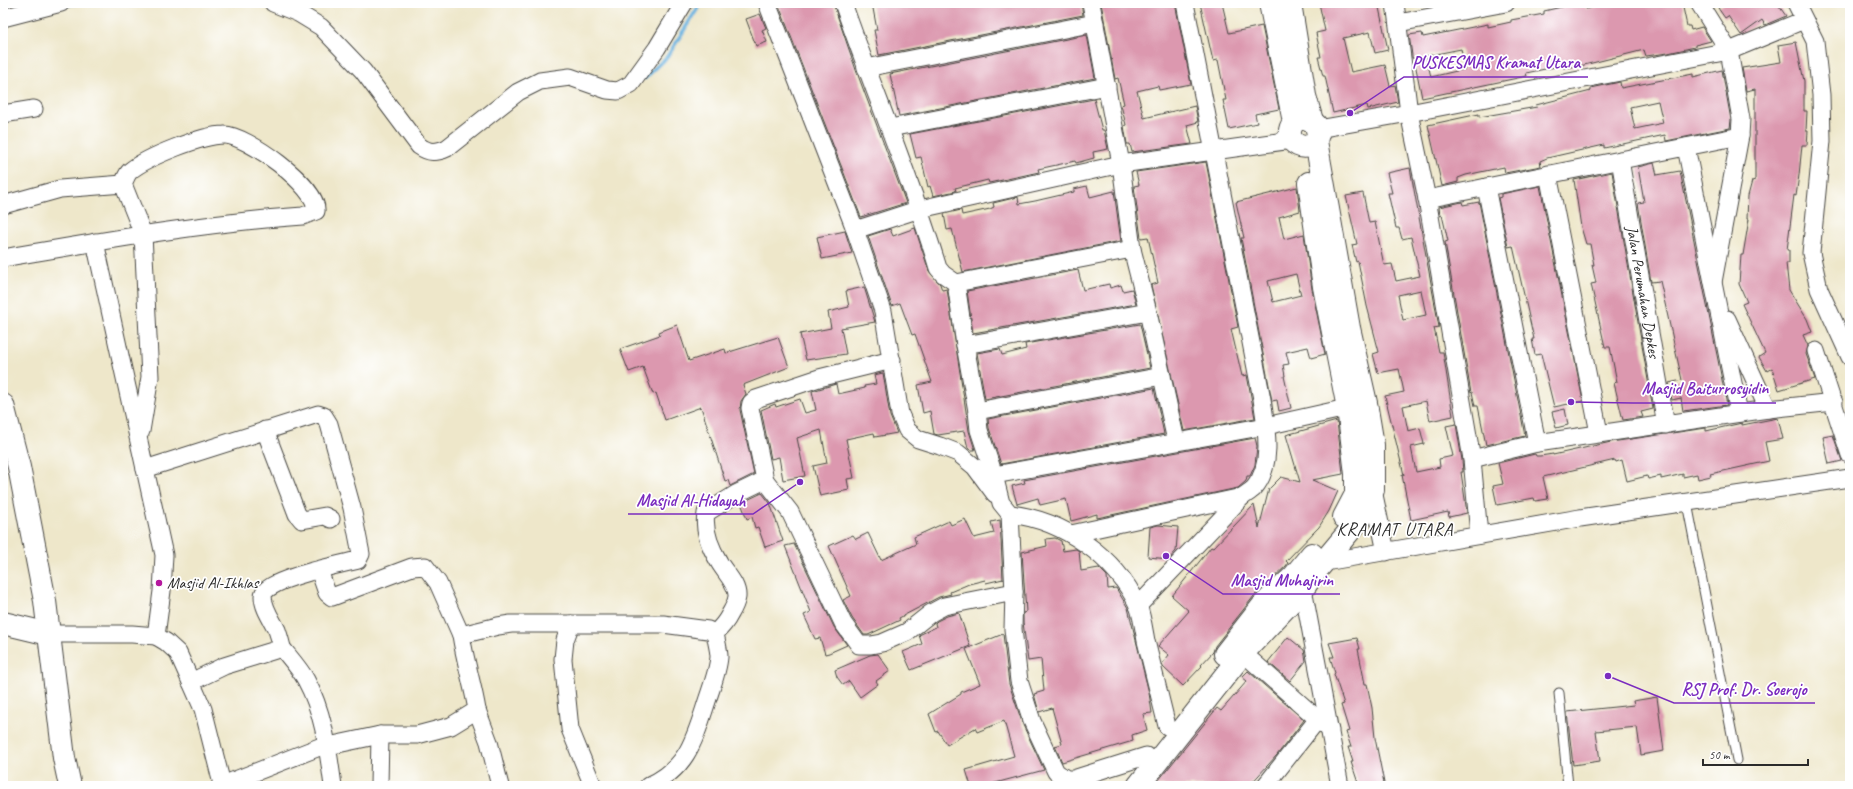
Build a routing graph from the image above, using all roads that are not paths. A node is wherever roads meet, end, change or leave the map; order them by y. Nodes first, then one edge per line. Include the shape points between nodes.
1 (61, 3) edge
2 (273, 3) edge
3 (684, 3) edge
4 (767, 3) edge
5 (843, 3) edge
6 (1091, 3) edge
7 (1185, 3) edge
8 (1270, 3) edge
9 (1290, 3) edge
10 (1395, 3) edge
11 (1506, 3) edge
12 (1698, 3) edge
13 (1796, 3) edge
14 (24, 8) edge
15 (298, 8) edge
16 (3, 18) edge
17 (1804, 20) junction
18 (1095, 23) junction
19 (1398, 23) junction
20 (1729, 51) junction
21 (866, 68) junction
22 (1107, 86) junction
23 (34, 109) dead end
24 (3, 114) edge
25 (1409, 114) junction
26 (890, 128) junction
27 (1306, 133) junction
28 (1740, 136) junction
29 (1686, 147) junction
30 (1214, 150) junction
31 (1620, 160) junction
32 (1121, 164) junction
33 (1548, 174) junction
34 (123, 184) junction
35 (1486, 187) junction
36 (1427, 199) junction
37 (3, 205) edge
38 (920, 209) junction
39 (855, 230) junction
40 (143, 234) junction
41 (95, 242) junction
42 (1132, 249) junction
43 (3, 258) edge
44 (956, 283) junction
45 (1714, 288) junction
46 (1148, 312) junction
47 (965, 345) junction
48 (1816, 351) dead end
49 (1850, 357) edge
50 (892, 360) junction
51 (1162, 376) junction
52 (1834, 402) junction
53 (3, 405) edge
54 (1357, 405) junction
55 (1768, 409) junction
56 (977, 411) junction
57 (1738, 413) junction
58 (1666, 425) junction
59 (1266, 426) junction
60 (265, 430) junction
61 (1599, 433) junction
62 (140, 441) junction
63 (1176, 442) junction
64 (1537, 443) junction
65 (1850, 455) edge
66 (1472, 459) junction
67 (145, 469) junction
68 (994, 475) junction
69 (1850, 478) edge
70 (765, 480) junction
71 (1373, 490) junction
72 (1242, 497) junction
73 (1687, 503) junction
74 (1006, 508) junction
75 (331, 519) dead end
76 (1071, 534) junction
77 (1479, 535) junction
78 (1386, 552) junction
79 (1325, 562) junction
80 (319, 570) junction
81 (1298, 582) junction
82 (1014, 592) junction
83 (1138, 606) junction
84 (3, 623) edge
85 (572, 624) junction
86 (719, 630) junction
87 (49, 634) junction
88 (461, 635) junction
89 (156, 636) junction
90 (282, 648) junction
91 (1243, 653) junction
92 (191, 682) junction
93 (1559, 693) dead end
94 (477, 710) junction
95 (1318, 719) junction
96 (1167, 726) junction
97 (1330, 730) junction
98 (380, 735) junction
99 (327, 744) junction
100 (1146, 756) junction
101 (1737, 760) dead end
102 (221, 785) edge
103 (70, 786) edge
104 (333, 786) edge
105 (379, 786) edge
106 (500, 786) edge
107 (592, 786) edge
108 (648, 786) edge
109 (1122, 786) edge
110 (1138, 786) edge
111 (1265, 786) edge
112 (1340, 786) edge
113 (1568, 786) edge

1 - 14 street
2 - 15 street
3 - 15 street via 657,48 625,89 607,90 570,78 540,81 518,92 439,152 431,152 419,146 363,71 321,27
4 - 39 street
5 - 21 street
6 - 18 street
7 - 30 street
8 - 27 street
9 - 27 street via 1306,96
10 - 19 street
11 - 19 street
12 - 20 street
13 - 17 street
14 - 16 street
17 - 20 street
17 - 49 street via 1815,40 1821,103 1822,141 1811,253 1818,289
18 - 21 street
18 - 22 street
19 - 25 street
20 - 25 street
20 - 28 street via 1741,119
21 - 26 street
22 - 26 street
22 - 32 street
23 - 24 street
25 - 27 street
25 - 36 street
26 - 38 street
27 - 30 street
27 - 54 street via 1349,328
28 - 29 street
28 - 45 street
29 - 31 street
29 - 45 street
30 - 32 street
30 - 59 street
31 - 33 street
31 - 58 street, Jalan Perumahan Depkes
32 - 38 street
32 - 42 street
33 - 35 street
33 - 61 street
34 - 37 street via 60,189
34 - 40 street
34 - 40 street via 130,171 156,157 183,145 224,135 240,138 290,173 304,185 316,207 312,214 303,216 240,221
35 - 36 street
35 - 64 street
36 - 66 street
38 - 39 street
38 - 44 street via 938,268
39 - 50 street via 883,311
40 - 41 street
40 - 62 street via 150,377
41 - 43 street
41 - 62 street
42 - 44 street
42 - 46 street
44 - 47 street
45 - 55 street
45 - 57 street
46 - 47 street
46 - 51 street
47 - 56 street
48 - 52 street
50 - 70 street via 819,378 756,399 751,403
50 - 74 street via 900,414 907,430 918,440 958,453 975,467
51 - 56 street
51 - 63 street
52 - 55 street
52 - 65 street
53 - 87 street via 21,474
54 - 59 street
54 - 71 street via 1373,445
54 - 81 street via 1356,494 1342,521
55 - 57 street
56 - 68 street via 979,430
57 - 58 street
58 - 61 street
59 - 63 street
59 - 72 street via 1266,461 1260,480
60 - 67 street
60 - 75 street via 296,514 302,520 325,516
60 - 80 street via 318,414 324,416 330,424 361,554 358,560
61 - 64 street
62 - 67 street
63 - 68 street
64 - 66 street
66 - 77 street
67 - 89 street via 164,555
68 - 74 street
69 - 73 street
70 - 82 street via 790,512 844,623 859,645 871,646 907,632 930,613 944,606
70 - 86 street via 706,513 706,535 719,562 735,586 737,596 734,606
71 - 78 street
71 - 79 street via 1362,515
72 - 76 street
72 - 83 street
73 - 77 street
73 - 101 lane
74 - 76 street
74 - 82 street
76 - 83 street via 1097,551 1113,566
77 - 78 street
78 - 79 street
79 - 81 street via 1311,577
80 - 88 street via 327,593 332,597 412,567 426,566 438,583
80 - 90 street via 287,579 265,590 262,595
81 - 91 street
81 - 96 street via 1264,604
81 - 97 street
82 - 100 street via 1013,629 1019,680 1032,721 1056,772 1066,779 1072,779
83 - 96 street
84 - 87 street
85 - 86 street via 663,624
85 - 88 street via 511,624
85 - 107 street via 565,640 563,659 570,729
86 - 108 street via 719,657 692,746 672,772
87 - 89 street
87 - 103 street via 64,758
88 - 94 street
89 - 92 street via 178,653
90 - 92 street via 224,666
90 - 99 street via 306,678 317,704
91 - 95 street
91 - 110 street
92 - 102 street via 203,709
93 - 113 lane
94 - 98 street via 451,726 417,735
94 - 106 street via 489,742
95 - 97 street
95 - 111 street
96 - 100 street
97 - 112 street
98 - 99 street
98 - 105 street
99 - 102 street
99 - 104 street
100 - 109 street

